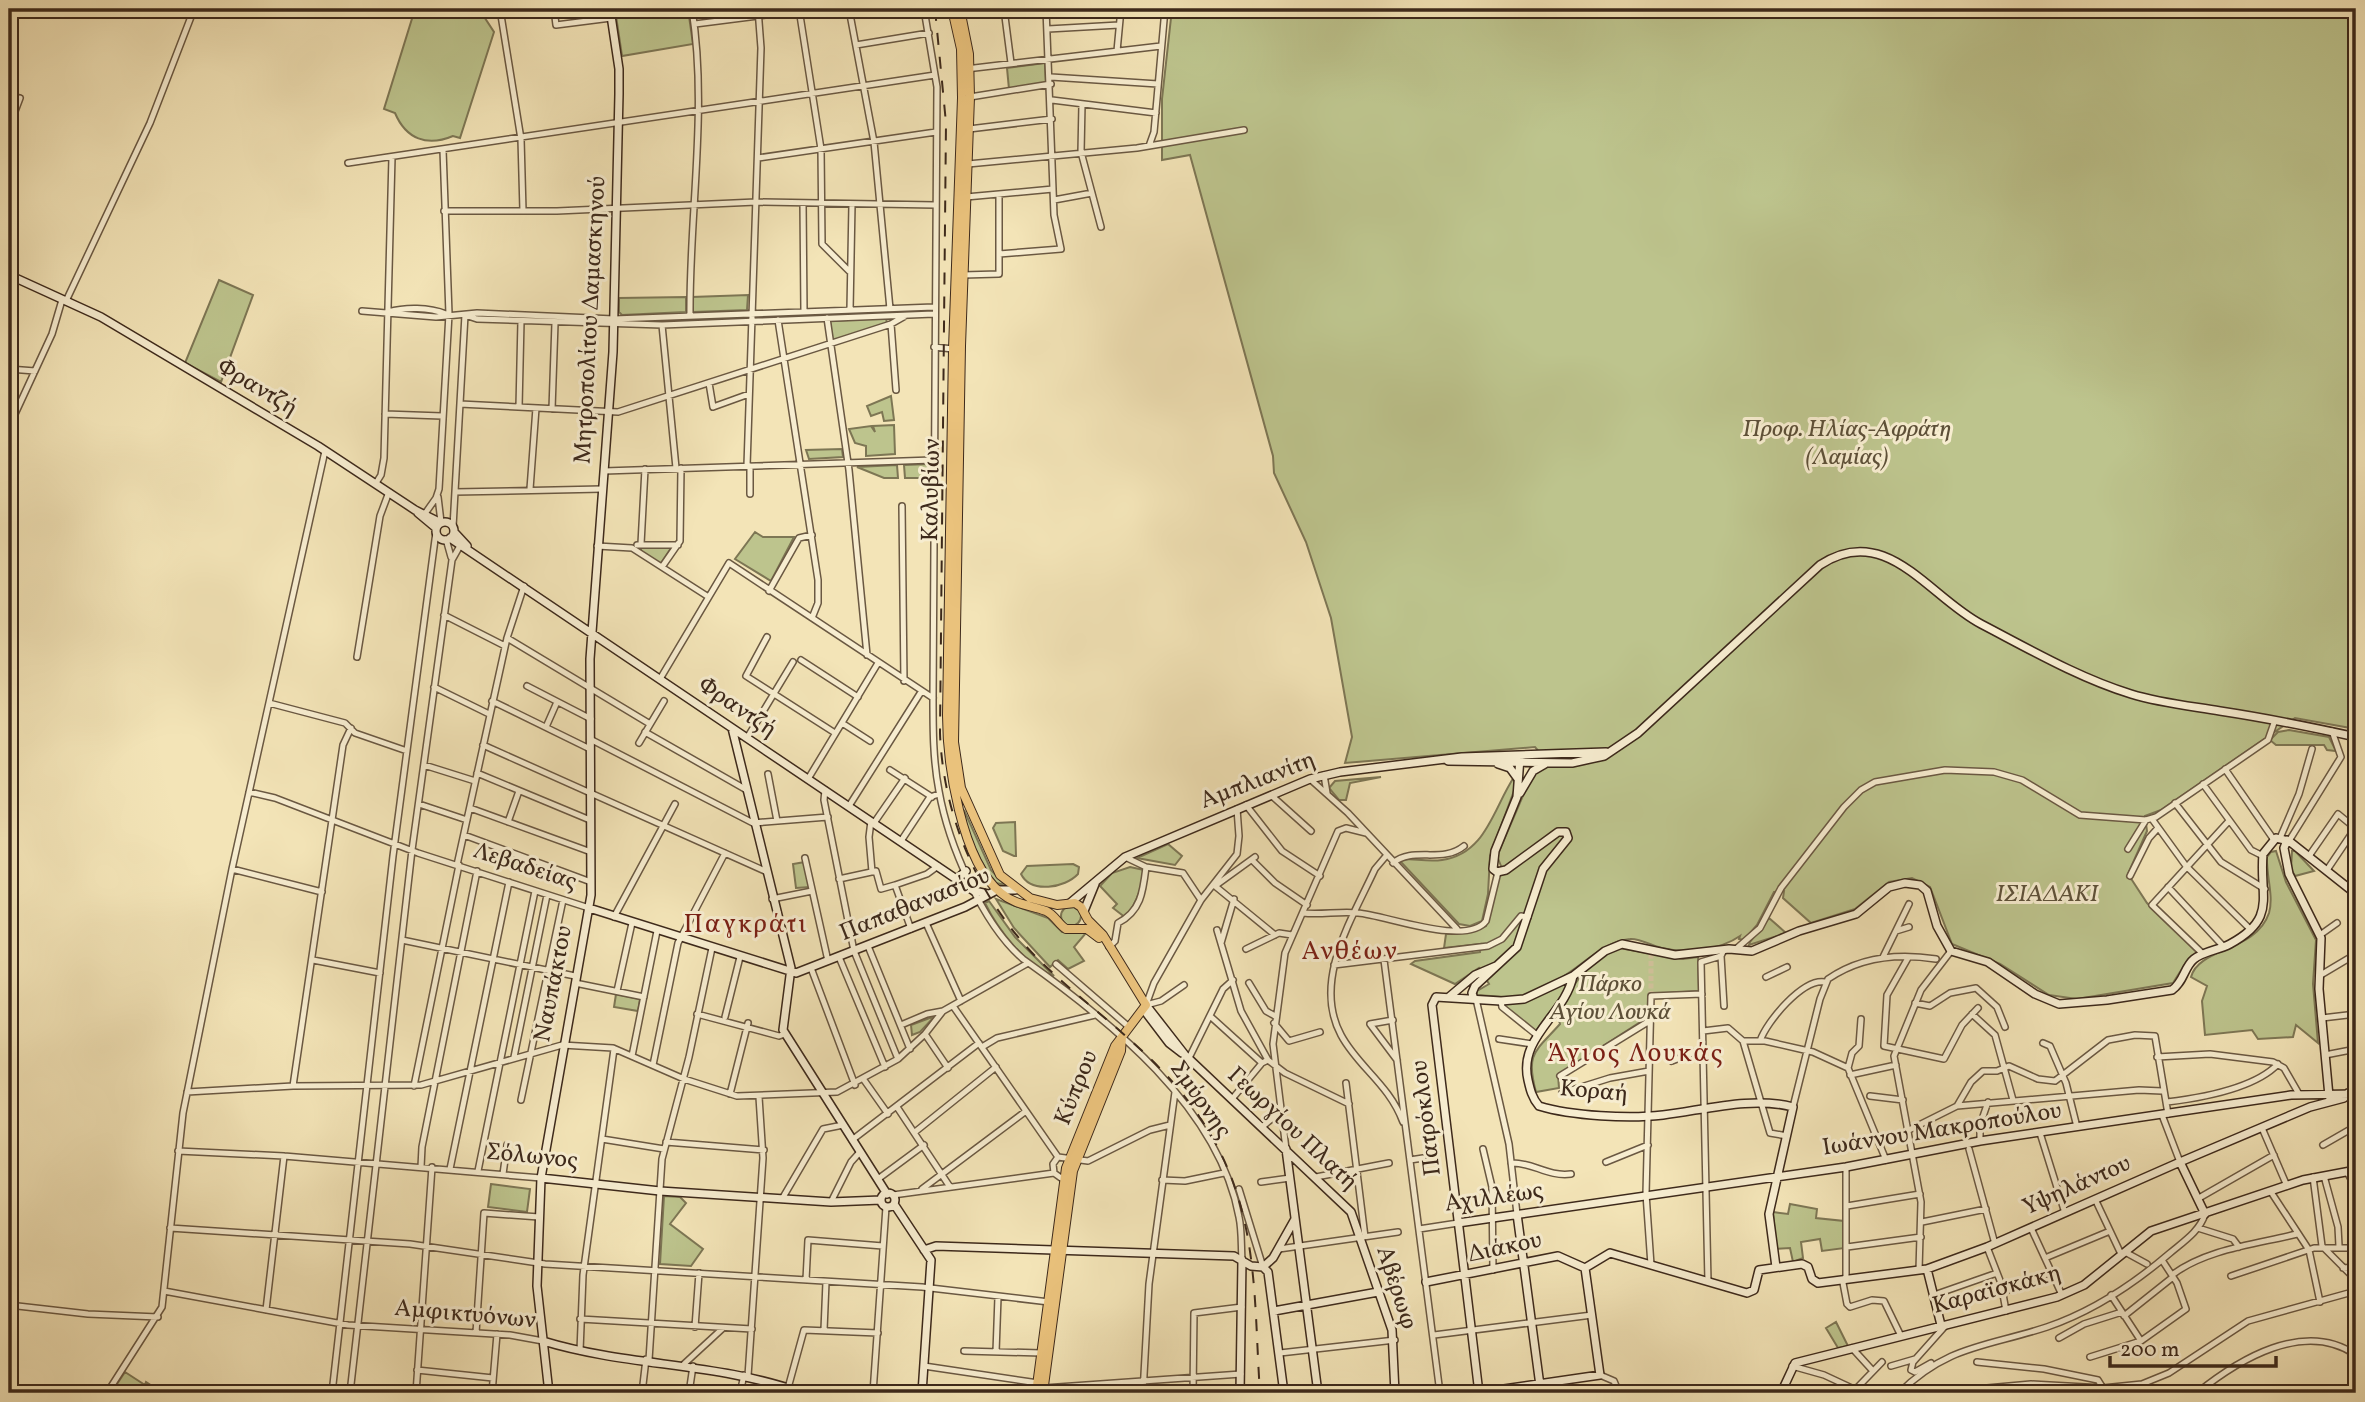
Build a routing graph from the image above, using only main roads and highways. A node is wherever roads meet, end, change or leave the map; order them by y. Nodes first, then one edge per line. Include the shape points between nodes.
1 (953, 9) edge
2 (960, 9) edge
3 (966, 69) junction
4 (1067, 904) junction
5 (1084, 914) junction
6 (1060, 923) junction
7 (1078, 928) junction
8 (1108, 948) junction
9 (1144, 1006) joint
10 (1059, 1250) junction
11 (1040, 1390) edge

1 - 3 main road, Καλυβίων
2 - 3 main road, Καλυβίων
3 - 4 main road, Καλυβίων via 970,97 955,761 961,788 992,863 1015,890 1035,900
3 - 6 main road, Καλυβίων via 953,349 948,755 967,833 997,890 1016,903 1050,913
4 - 5 main road via 1079,906
4 - 6 main road via 1058,914
5 - 7 main road
5 - 8 main road, Γεωργίου Πλατή
6 - 7 main road via 1068,930
7 - 8 main road, Γεωργίου Πλατή via 1092,932
8 - 9 main road, Γεωργίου Πλατή
9 - 10 main road, Κύπρου via 1115,1046 1073,1159
10 - 11 main road, Κύπρου
10 - 11 main road, Κύπρου via 1048,1302

